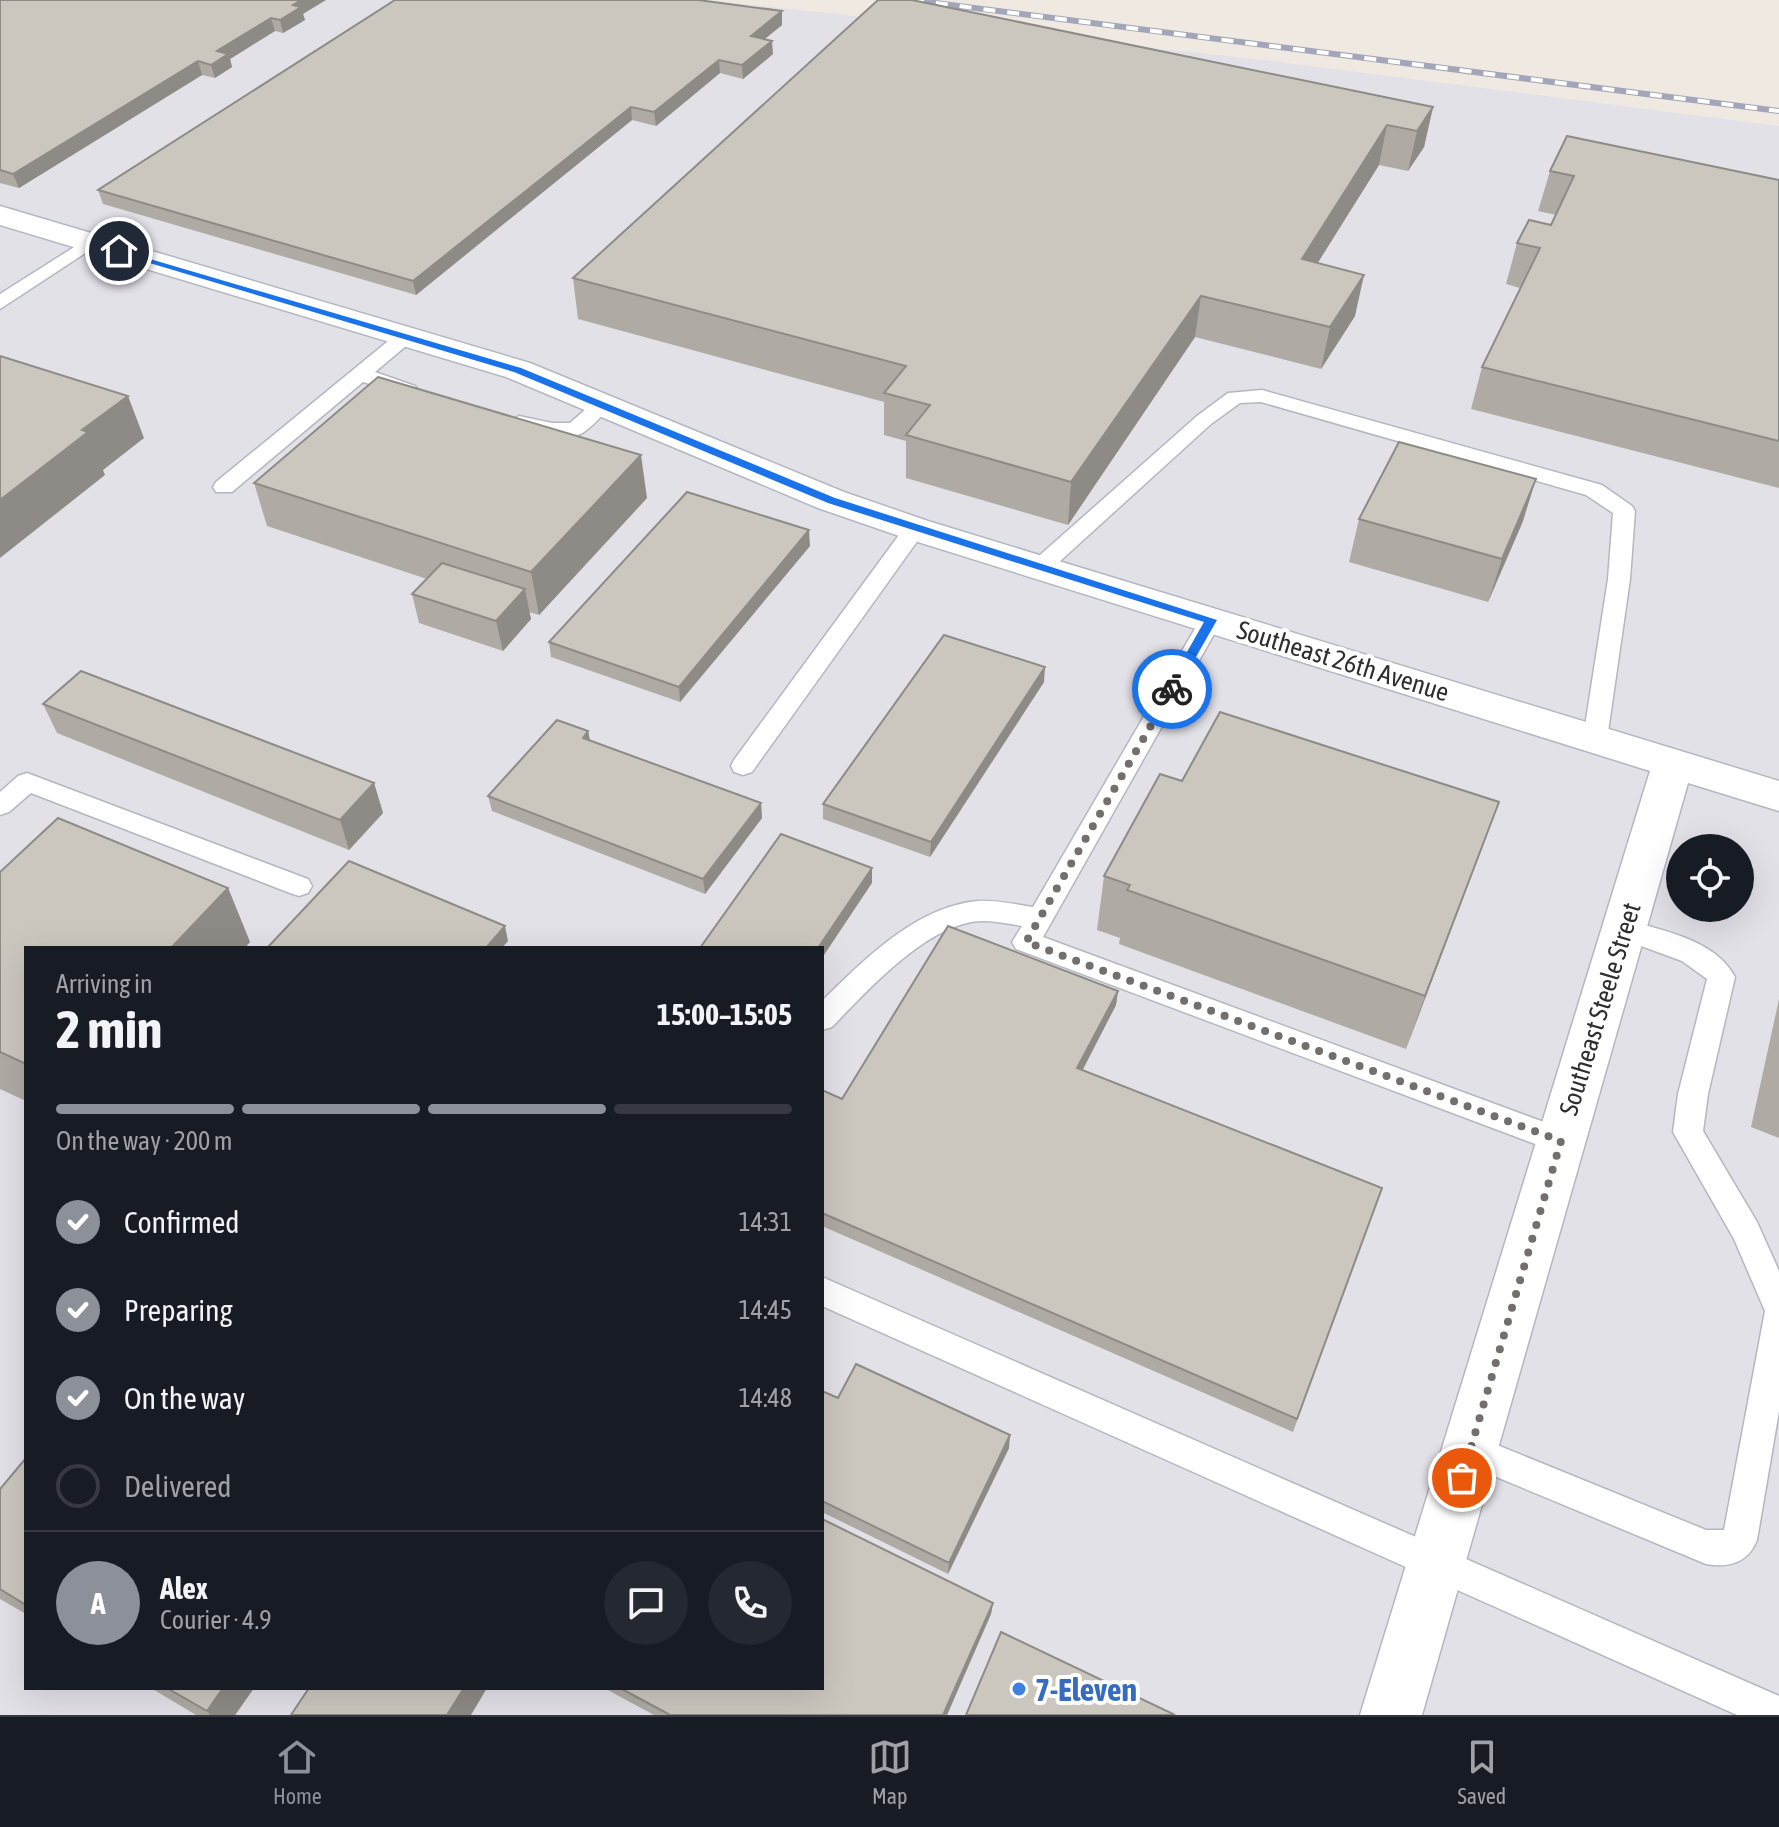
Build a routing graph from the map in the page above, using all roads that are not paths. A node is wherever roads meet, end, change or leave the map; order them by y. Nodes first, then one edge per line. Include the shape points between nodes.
1 (0, 215) edge
2 (90, 242) junction
3 (0, 303) edge
4 (405, 337) junction
5 (360, 374) junction
6 (431, 397) edge
7 (602, 405) junction
8 (500, 417) edge
9 (224, 487) dead end
10 (915, 529) junction
11 (1039, 568) junction
12 (1211, 620) junction
13 (1595, 739) junction
14 (1673, 763) junction
15 (743, 766) dead end
16 (1779, 796) edge
17 (0, 806) edge
18 (299, 886) dead end
19 (1040, 918) junction
20 (1624, 929) junction
21 (824, 1017) edge
22 (1561, 1141) junction
23 (824, 1292) edge
24 (1779, 1307) edge
25 (1779, 1316) edge
26 (1470, 1450) junction
27 (1436, 1562) junction
28 (1391, 1715) edge
29 (1779, 1715) edge

1 - 2 street, Southeast 26th Avenue
2 - 3 lane
2 - 4 street, Southeast 26th Avenue
4 - 5 lane
4 - 7 street, Southeast 26th Avenue via 518,370
5 - 6 lane
5 - 9 lane
7 - 8 lane via 575,429
7 - 10 street, Southeast 26th Avenue
10 - 11 street, Southeast 26th Avenue
10 - 15 lane
11 - 12 street, Southeast 26th Avenue
11 - 13 lane via 1235,397 1262,396 1594,490 1624,511
12 - 13 street, Southeast 26th Avenue
12 - 19 lane
13 - 14 street, Southeast 26th Avenue
14 - 16 street, Southeast 26th Avenue
14 - 20 street, Southeast Steele Street
17 - 18 lane via 27,782
19 - 21 lane via 972,912 928,928
19 - 22 lane via 1026,942
20 - 22 street, Southeast Steele Street
20 - 24 lane via 1701,957 1721,977 1688,1132 1746,1232
22 - 26 street, Southeast Steele Street
23 - 27 lane
25 - 26 lane via 1740,1540 1725,1550 1706,1547
26 - 27 street, Southeast Steele Street
27 - 28 street, Southeast Steele Street
27 - 29 lane

